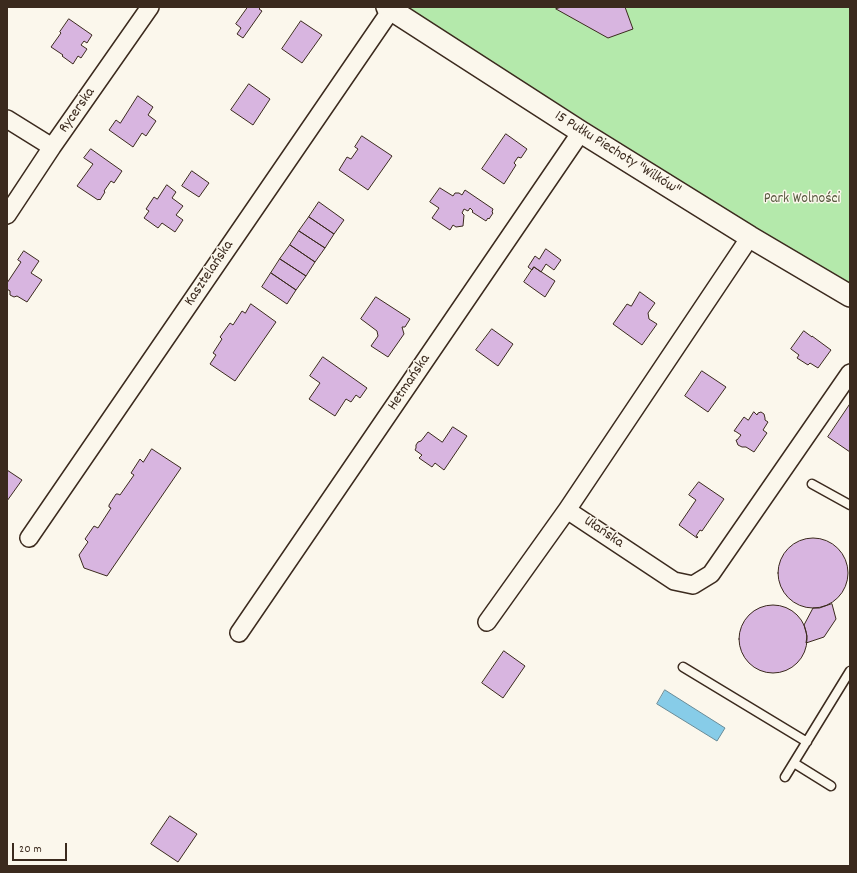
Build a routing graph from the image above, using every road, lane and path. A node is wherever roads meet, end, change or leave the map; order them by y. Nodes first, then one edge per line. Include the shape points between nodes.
1 (150, 7) edge
2 (389, 8) edge
3 (7, 119) edge
4 (581, 132) junction
5 (52, 147) junction
6 (7, 215) edge
7 (750, 237) junction
8 (850, 296) edge
9 (850, 373) edge
10 (812, 484) dead end
11 (850, 505) edge
12 (567, 510) junction
13 (29, 538) dead end
14 (487, 622) dead end
15 (239, 633) dead end
16 (683, 667) dead end
17 (850, 671) edge
18 (807, 742) junction
19 (794, 763) junction
20 (785, 777) dead end
21 (831, 786) dead end

1 - 5 street, Rycerska
2 - 4 street, 15 Pułku Piechoty "Wilków"
2 - 13 street, Kasztelańska
3 - 5 street
4 - 7 street, 15 Pułku Piechoty "Wilków"
4 - 15 street, Hetmańska
5 - 6 street, Rycerska
7 - 8 street, 15 Pułku Piechoty "Wilków"
7 - 12 street, Ułańska
9 - 12 street, Ułańska via 711,574 693,585 674,580
10 - 11 lane
12 - 14 street
16 - 18 lane
17 - 18 lane
18 - 19 lane
19 - 20 lane
19 - 21 lane

